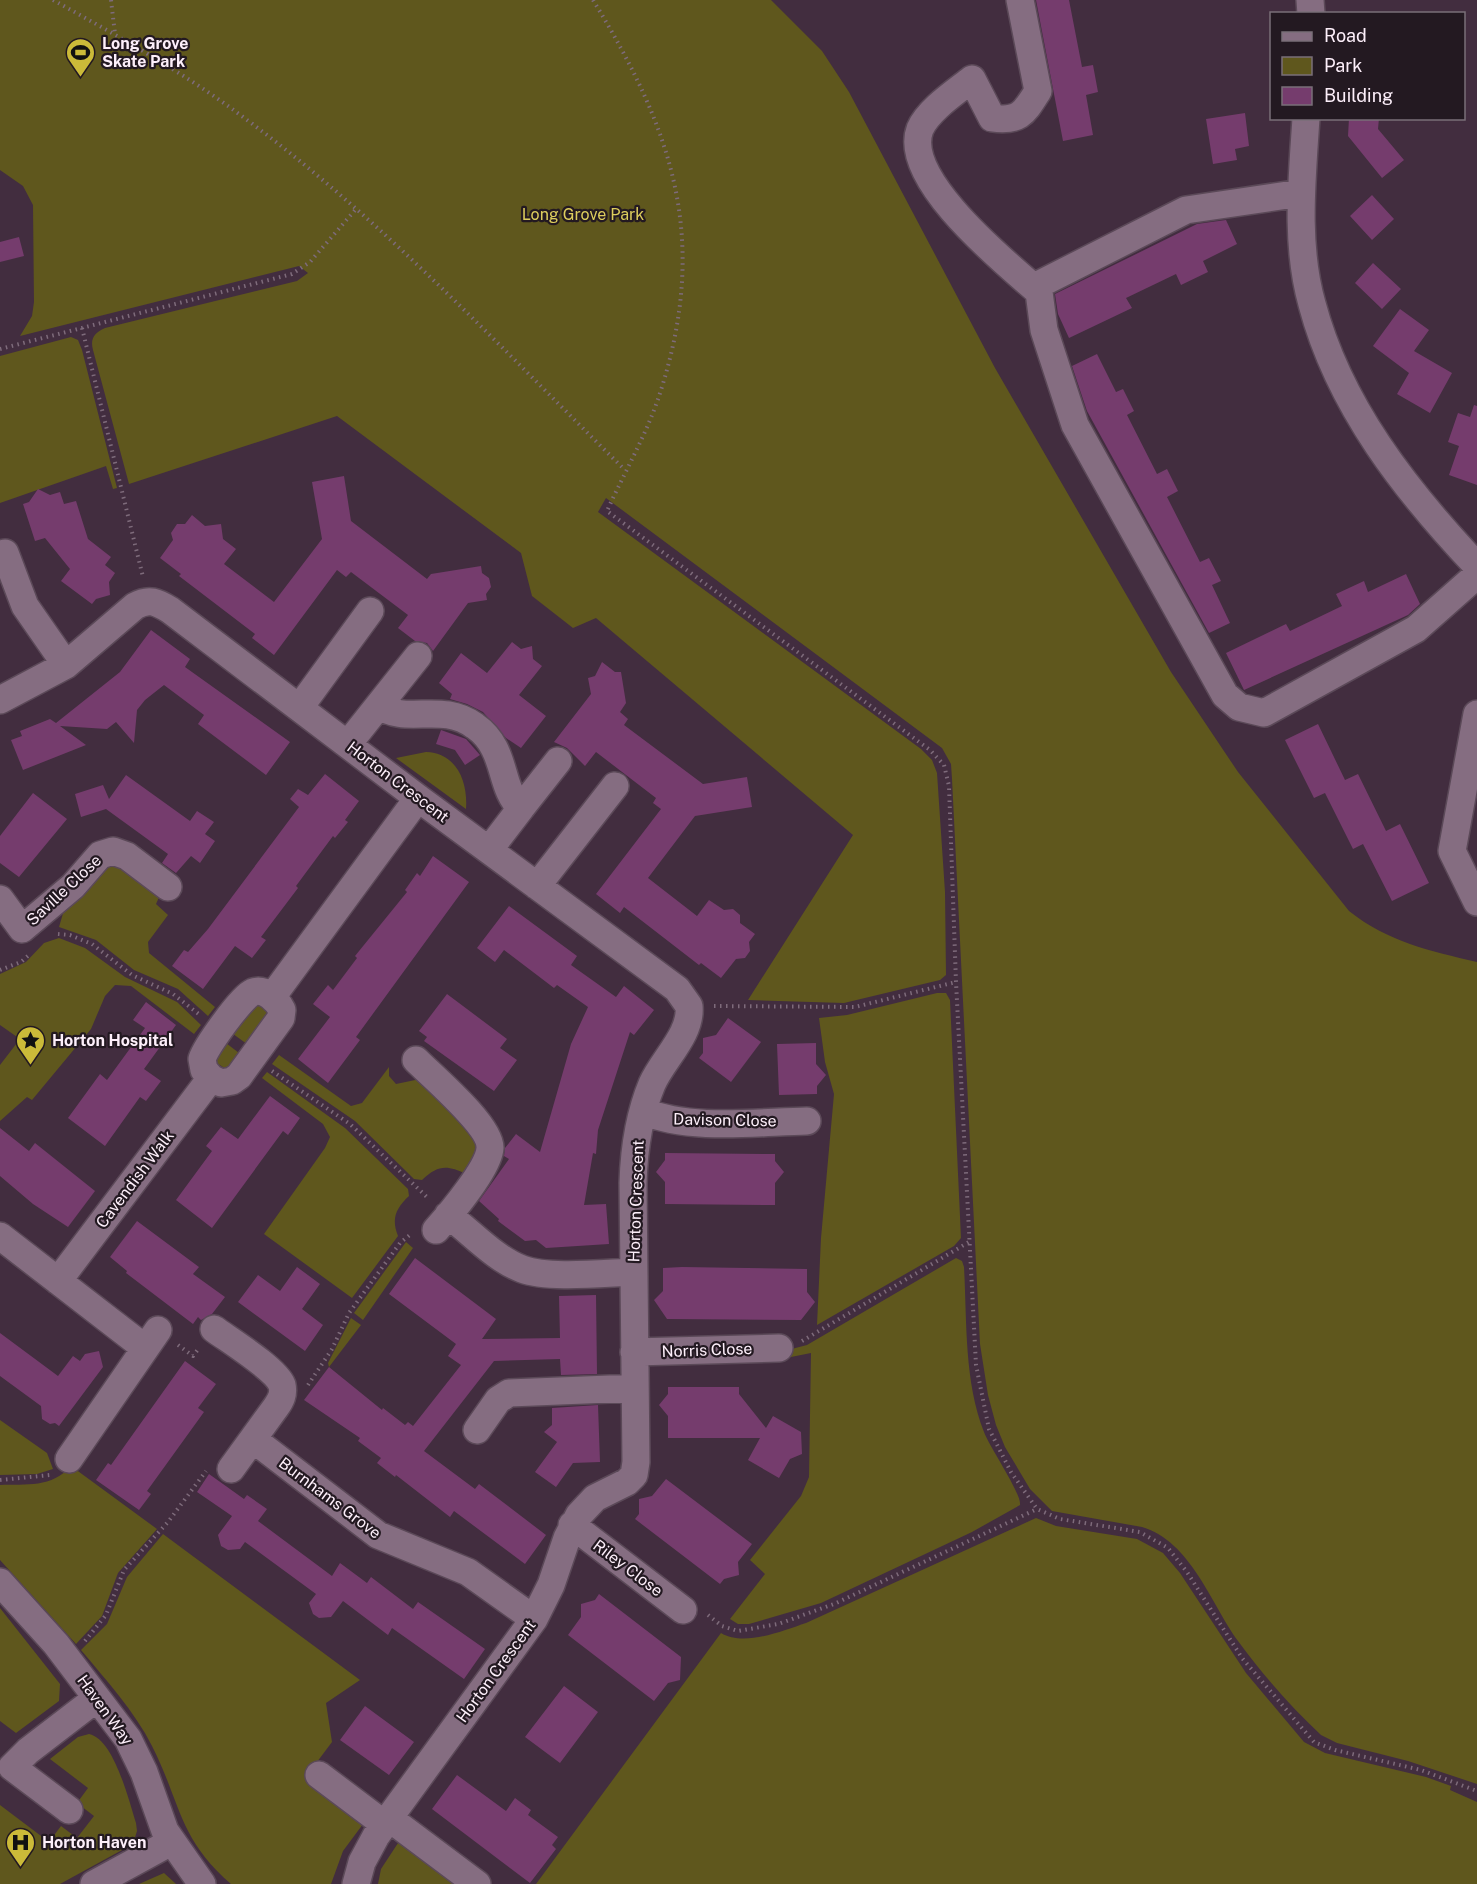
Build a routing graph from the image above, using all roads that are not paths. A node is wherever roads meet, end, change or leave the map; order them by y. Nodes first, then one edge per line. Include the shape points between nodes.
1 (1020, 0) edge
2 (1306, 120) edge
3 (1301, 194) junction
4 (1034, 288) junction
5 (5, 553) dead end
6 (1477, 566) edge
7 (1477, 575) edge
8 (370, 611) dead end
9 (418, 656) dead end
10 (66, 665) junction
11 (0, 700) edge
12 (379, 705) junction
13 (300, 707) junction
14 (1477, 714) edge
15 (348, 744) junction
16 (558, 761) dead end
17 (615, 786) dead end
18 (418, 798) junction
19 (521, 808) junction
20 (489, 850) junction
21 (537, 886) junction
22 (168, 888) dead end
23 (0, 899) edge
24 (1477, 902) edge
25 (272, 997) junction
26 (416, 1060) dead end
27 (211, 1078) junction
28 (643, 1111) junction
29 (807, 1121) dead end
30 (0, 1236) edge
31 (633, 1272) junction
32 (58, 1281) junction
33 (214, 1329) road end
34 (779, 1348) road end
35 (634, 1352) junction
36 (635, 1388) junction
37 (477, 1430) dead end
38 (254, 1440) junction
39 (69, 1459) road end
40 (231, 1469) road end
41 (572, 1525) junction
42 (0, 1582) edge
43 (683, 1610) road end
44 (534, 1619) junction
45 (97, 1698) junction
46 (6, 1762) edge
47 (319, 1775) dead end
48 (69, 1810) dead end
49 (387, 1821) junction
50 (171, 1842) junction
51 (94, 1884) edge
52 (202, 1884) edge
53 (356, 1884) edge
54 (477, 1884) edge

1 - 4 street via 1038,91 1024,112 1010,120 992,118 972,79 940,105 920,129 919,153 933,189
2 - 3 street
3 - 4 street via 1186,210
3 - 6 street via 1311,303 1330,357 1357,412 1386,458 1429,515
4 - 7 street via 1039,292 1044,330 1075,425 1225,695 1239,707 1264,713 1416,630
5 - 10 street via 25,606
8 - 13 street
9 - 12 street
10 - 11 street
10 - 13 street, Horton Crescent via 130,609 149,601 170,610
12 - 15 street
12 - 19 street via 393,713 447,713 475,725 495,747 512,796
13 - 15 street, Horton Crescent
14 - 24 street via 1452,851
15 - 18 street, Horton Crescent
16 - 19 street
17 - 21 street
18 - 20 street, Horton Crescent
18 - 25 street
19 - 20 street
20 - 21 street, Horton Crescent
21 - 28 street, Horton Crescent via 677,989 689,1006 685,1028 657,1074
22 - 23 street, Saville Close via 122,853 108,851 16,935
25 - 27 street via 260,992 249,994 230,1017 202,1059
25 - 27 street via 282,1010 281,1018 253,1057 232,1081 221,1083
26 - 31 street via 480,1126 490,1146 487,1161 442,1222 525,1270
27 - 32 street, Cavendish Walk
28 - 29 street, Davison Close via 687,1122
28 - 31 street, Horton Crescent via 634,1169
30 - 32 street
31 - 35 street, Horton Crescent
32 - 39 street via 151,1339
33 - 38 street via 277,1377 283,1391 279,1404
34 - 35 street, Norris Close
35 - 36 street, Horton Crescent
36 - 37 street via 509,1393 498,1400
36 - 41 street, Horton Crescent via 634,1475 624,1485 595,1498
38 - 40 street
38 - 44 street, Burnhams Grove via 378,1535 468,1572
41 - 43 street, Riley Close
41 - 44 street, Horton Crescent via 551,1585
42 - 45 street, Haven Way
44 - 49 street, Horton Crescent
45 - 46 street via 28,1751
45 - 50 street, Haven Way via 133,1748
46 - 48 street
47 - 49 street
49 - 53 street, Horton Crescent via 365,1855
49 - 54 street
50 - 51 street
50 - 52 street, Haven Way

